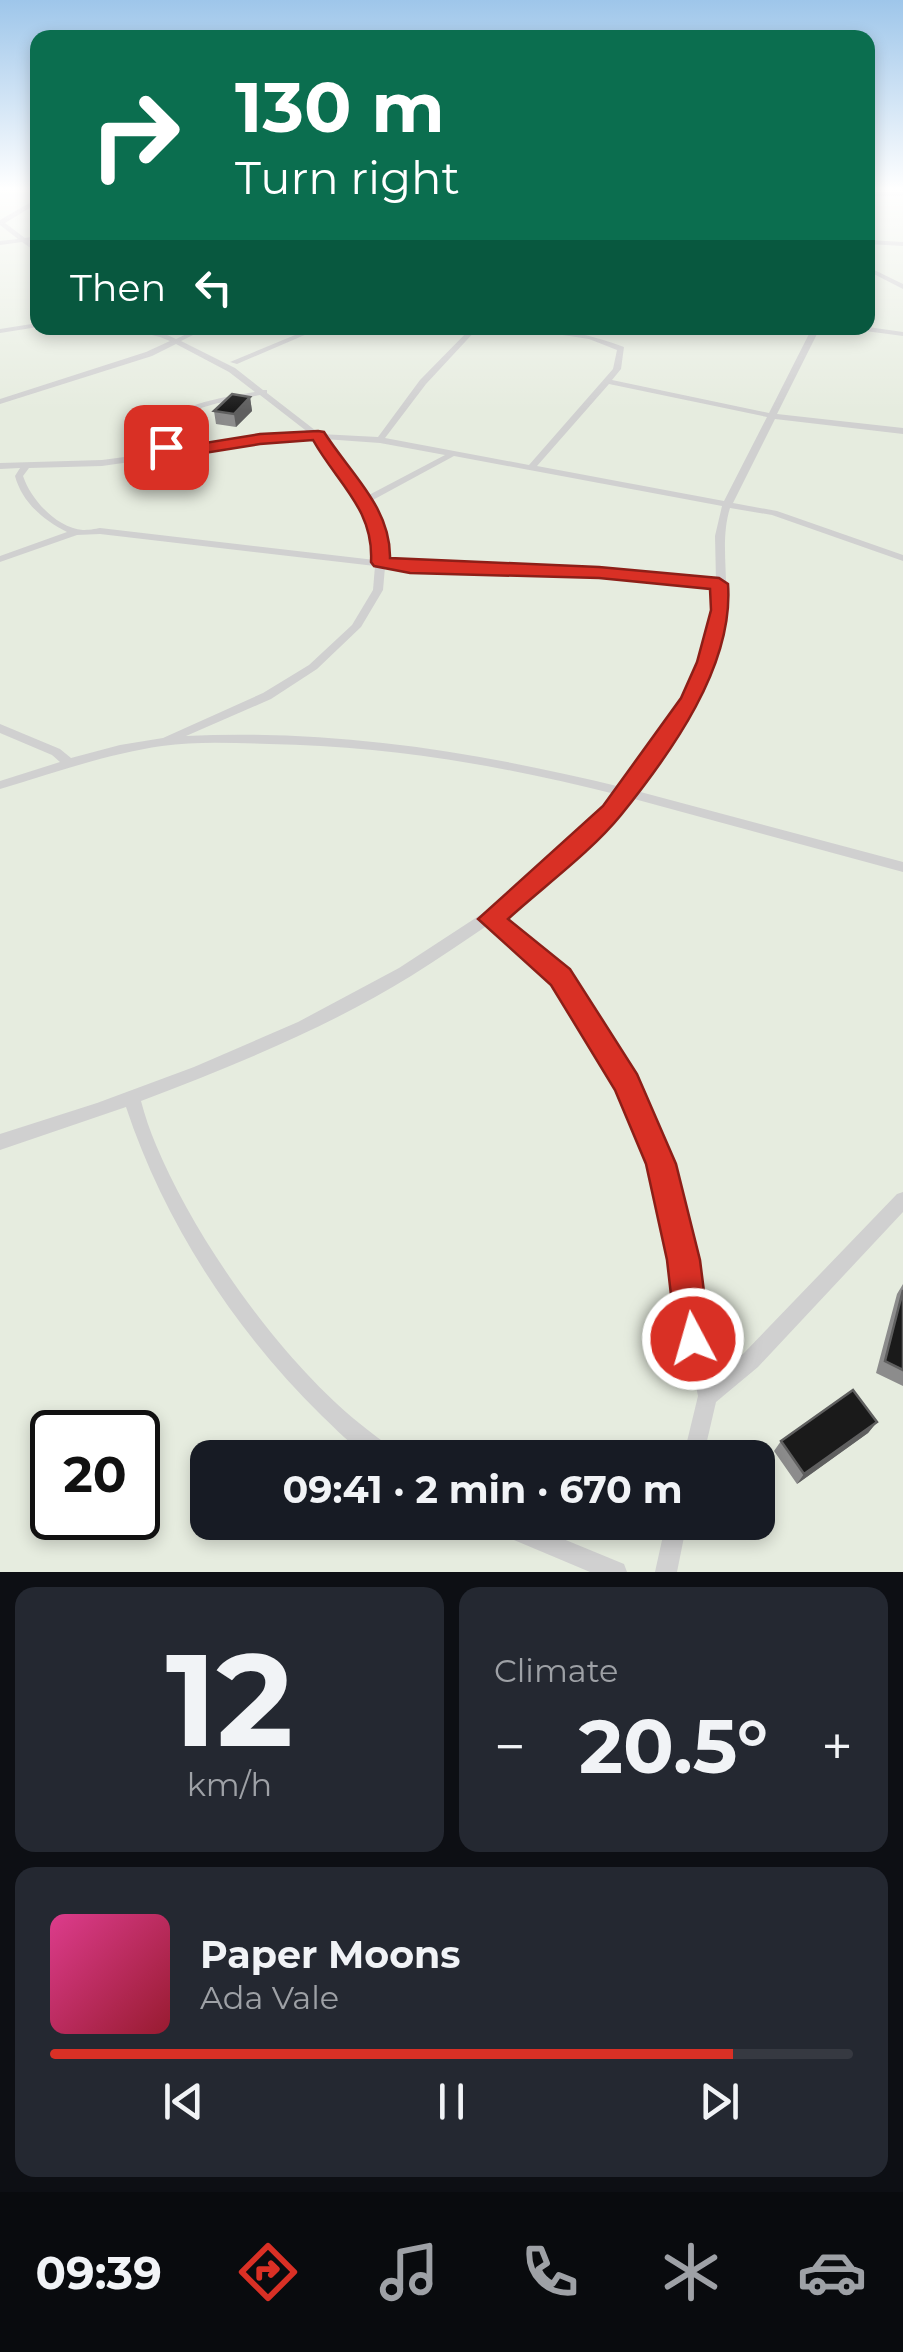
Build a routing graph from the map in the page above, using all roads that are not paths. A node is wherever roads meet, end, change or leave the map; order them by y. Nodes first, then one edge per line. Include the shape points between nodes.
1 (875, 273) edge
2 (903, 288) edge
3 (30, 326) edge
4 (0, 330) edge
5 (875, 332) edge
6 (903, 334) edge
7 (158, 335) edge
8 (187, 335) edge
9 (302, 335) edge
10 (469, 335) edge
11 (577, 335) edge
12 (817, 335) edge
13 (591, 337) joint
14 (175, 340) junction
15 (233, 366) junction
16 (607, 380) junction
17 (264, 392) junction
18 (0, 402) edge
19 (773, 416) junction
20 (903, 431) edge
21 (318, 436) junction
22 (380, 440) junction
23 (454, 453) junction
24 (167, 454) junction
25 (0, 466) edge
26 (25, 466) junction
27 (532, 467) junction
28 (366, 500) junction
29 (728, 503) junction
30 (76, 532) junction
31 (0, 558) edge
32 (903, 558) edge
33 (380, 562) junction
34 (719, 584) junction
35 (0, 728) edge
36 (161, 742) junction
37 (68, 763) junction
38 (0, 786) edge
39 (626, 792) junction
40 (903, 867) edge
41 (490, 919) junction
42 (132, 1100) junction
43 (0, 1142) edge
44 (903, 1200) edge
45 (708, 1396) junction
46 (364, 1440) edge
47 (697, 1440) edge
48 (539, 1540) edge
49 (673, 1540) edge
50 (616, 1572) edge
51 (666, 1572) edge

1 - 2 lane
3 - 4 lane
5 - 6 lane
7 - 14 lane
8 - 14 lane
9 - 15 lane
10 - 22 lane
11 - 13 lane
12 - 19 lane
13 - 16 lane via 621,349
14 - 15 lane
14 - 18 lane
15 - 17 lane
16 - 19 lane
16 - 27 lane
17 - 21 lane
17 - 24 lane via 170,423
19 - 20 lane
19 - 29 lane
21 - 22 lane
21 - 24 lane
21 - 28 lane
22 - 23 lane
23 - 27 lane
23 - 28 lane
24 - 26 lane
25 - 26 lane
26 - 30 lane via 21,487
27 - 29 lane
28 - 33 lane
29 - 32 lane via 826,528
29 - 34 lane via 720,527
30 - 31 lane
30 - 33 lane
33 - 34 lane
33 - 36 lane via 378,590 356,627 313,666 267,696
34 - 39 lane via 720,610 691,699
35 - 37 lane
36 - 37 lane
36 - 39 lane via 319,737
37 - 38 lane
39 - 40 lane
39 - 41 lane via 583,839
41 - 42 lane via 357,997
41 - 45 lane via 561,977 627,1084 661,1164
42 - 43 lane
42 - 46 lane via 141,1133 197,1241 276,1356
44 - 45 lane via 751,1360
45 - 47 lane
48 - 50 lane
49 - 51 lane

